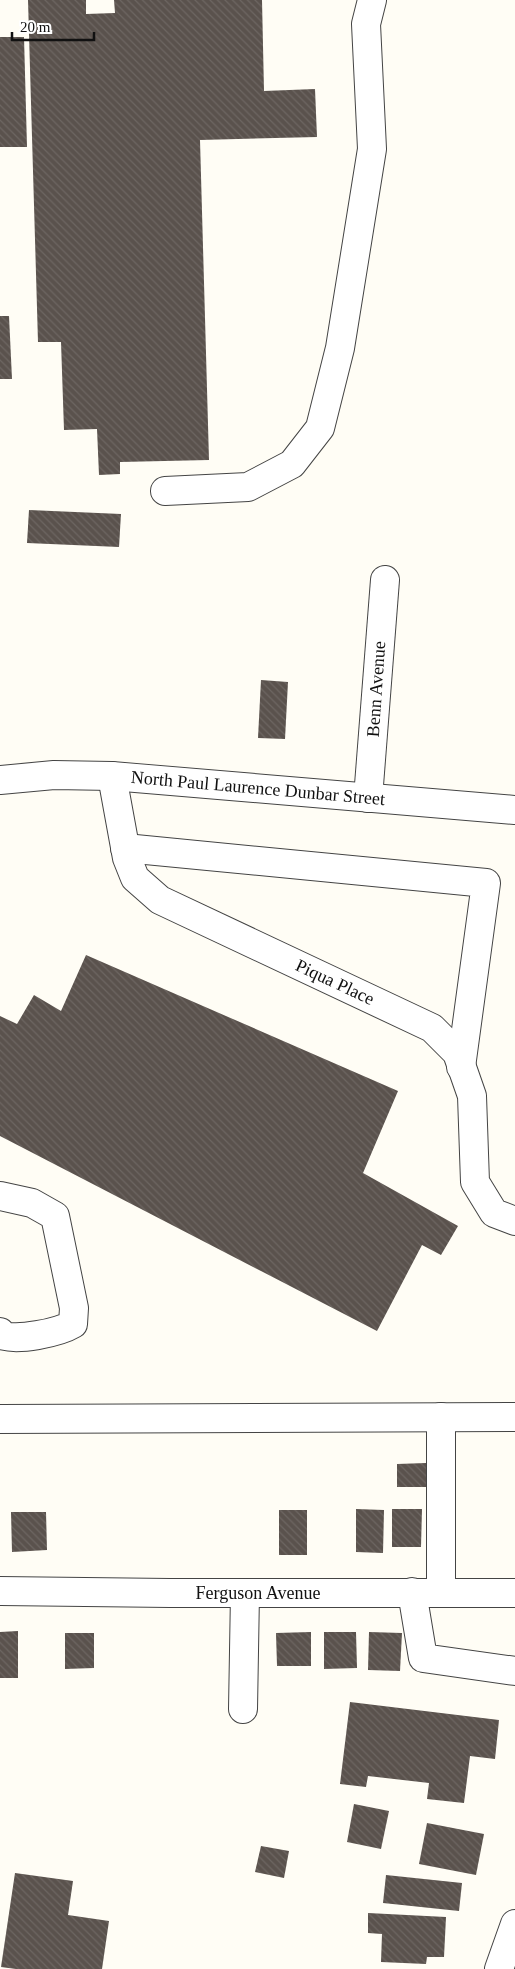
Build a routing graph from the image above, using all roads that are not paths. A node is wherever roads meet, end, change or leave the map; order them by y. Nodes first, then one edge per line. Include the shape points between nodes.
1 (372, 0) edge
2 (165, 490) dead end
3 (385, 580) dead end
4 (112, 776) junction
5 (0, 780) edge
6 (368, 798) junction
7 (515, 810) edge
8 (125, 848) junction
9 (461, 1067) junction
10 (0, 1196) edge
11 (515, 1221) edge
12 (0, 1332) edge
13 (441, 1417) junction
14 (515, 1417) edge
15 (0, 1419) edge
16 (0, 1591) edge
17 (412, 1592) junction
18 (441, 1592) junction
19 (245, 1593) junction
20 (515, 1593) edge
21 (515, 1671) edge
22 (244, 1708) dead end
23 (515, 1924) edge
24 (499, 1969) edge

1 - 2 street via 366,24 372,148 340,348 320,428 292,464 248,487
3 - 6 street, Benn Avenue
4 - 5 street, North Paul Laurence Dunbar Street via 54,775
4 - 6 street, North Paul Laurence Dunbar Street
4 - 8 street, Piqua Place
6 - 7 street, North Paul Laurence Dunbar Street
8 - 9 street, Piqua Place via 135,878 160,900 432,1028 456,1052
8 - 9 street via 486,884
9 - 11 street, Piqua Place via 472,1096 476,1182 494,1213
10 - 12 street via 32,1203 55,1216 74,1308 73,1324 64,1330 11,1338
13 - 14 street
13 - 15 street
13 - 18 street
16 - 19 street, Ferguson Avenue
17 - 18 street, Ferguson Avenue
17 - 19 street, Ferguson Avenue
17 - 21 street via 423,1658
18 - 20 street, Ferguson Avenue
19 - 22 street
23 - 24 street

